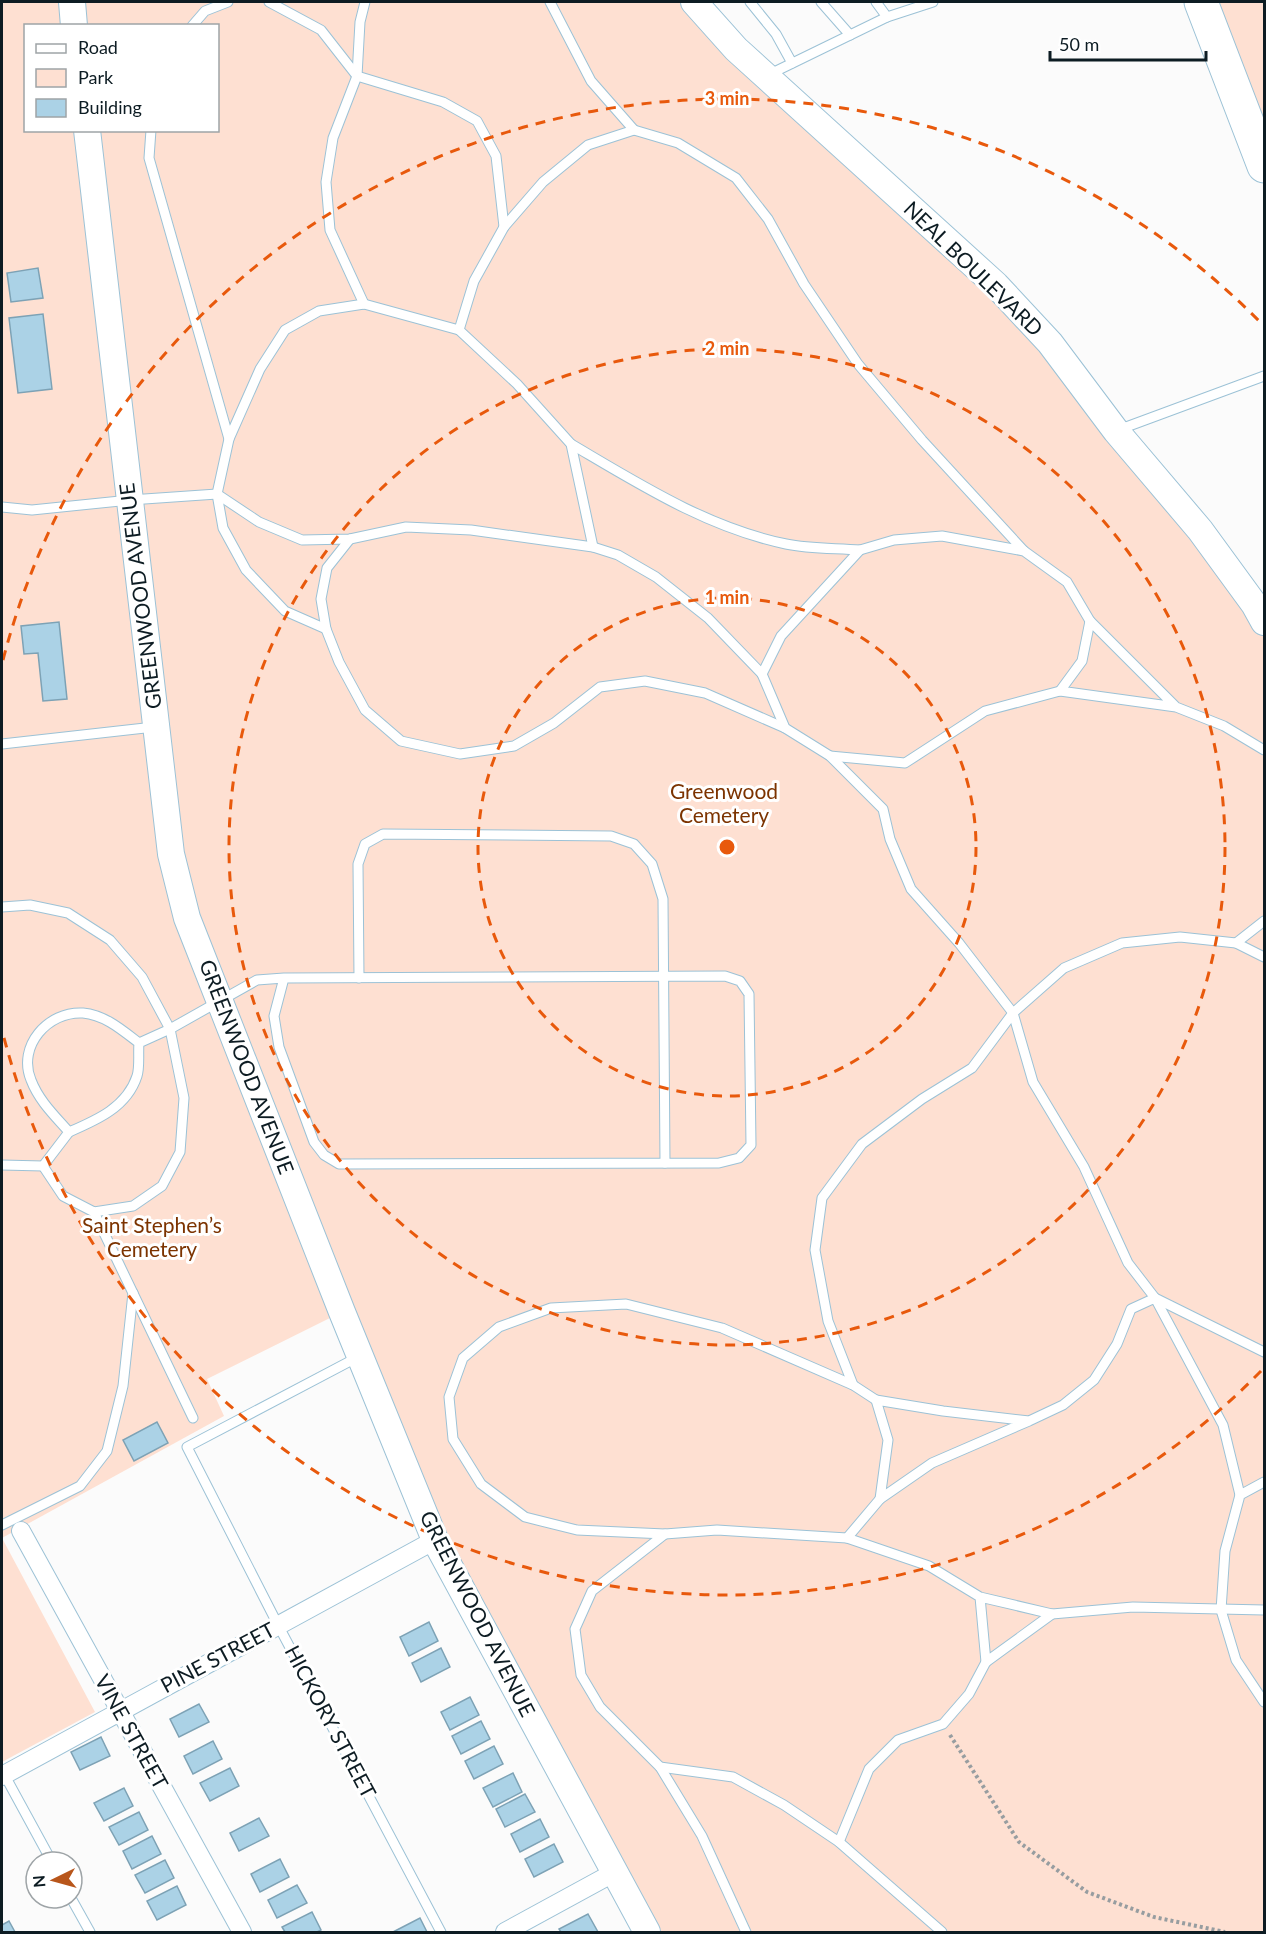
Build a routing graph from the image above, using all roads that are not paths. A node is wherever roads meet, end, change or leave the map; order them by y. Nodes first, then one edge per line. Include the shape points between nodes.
1 (72, 2) edge
2 (228, 2) edge
3 (269, 2) edge
4 (364, 2) edge
5 (550, 2) edge
6 (694, 2) edge
7 (750, 2) edge
8 (821, 2) edge
9 (876, 2) edge
10 (933, 2) edge
11 (1201, 2) edge
12 (887, 17) junction
13 (74, 24) edge
14 (194, 24) edge
15 (850, 35) junction
16 (792, 63) junction
17 (357, 76) junction
18 (765, 76) junction
19 (634, 130) junction
20 (87, 132) edge
21 (151, 132) edge
22 (1264, 166) edge
23 (504, 226) junction
24 (364, 304) junction
25 (459, 330) junction
26 (1264, 376) edge
27 (1116, 431) junction
28 (229, 439) junction
29 (570, 444) junction
30 (217, 494) junction
31 (130, 500) junction
32 (2, 507) edge
33 (350, 539) junction
34 (593, 547) junction
35 (860, 550) junction
36 (1024, 551) junction
37 (1090, 621) junction
38 (1264, 622) edge
39 (326, 629) junction
40 (762, 674) junction
41 (1060, 691) junction
42 (1176, 707) junction
43 (156, 727) junction
44 (785, 728) junction
45 (2, 744) edge
46 (1264, 750) edge
47 (830, 756) junction
48 (2, 907) edge
49 (1264, 921) edge
50 (1236, 942) junction
51 (1264, 957) edge
52 (664, 976) junction
53 (284, 978) junction
54 (359, 978) junction
55 (220, 1000) junction
56 (1012, 1013) junction
57 (170, 1029) junction
58 (139, 1043) junction
59 (69, 1132) junction
60 (665, 1163) junction
61 (2, 1166) edge
62 (43, 1166) junction
63 (94, 1212) junction
64 (133, 1293) junction
65 (1155, 1298) junction
66 (1264, 1352) edge
67 (360, 1356) junction
68 (853, 1385) junction
69 (876, 1400) junction
70 (193, 1418) dead end
71 (1029, 1421) junction
72 (1264, 1482) edge
73 (1240, 1495) junction
74 (880, 1499) junction
75 (2, 1525) edge
76 (21, 1531) dead end
77 (665, 1534) junction
78 (847, 1538) junction
79 (435, 1540) junction
80 (980, 1597) junction
81 (1221, 1610) junction
82 (1264, 1610) edge
83 (1052, 1614) junction
84 (278, 1625) junction
85 (986, 1662) junction
86 (1264, 1702) edge
87 (119, 1711) junction
88 (660, 1767) junction
89 (3, 1775) edge
90 (839, 1842) junction
91 (45, 1850) edge
92 (615, 1872) junction
93 (78, 1910) edge
94 (90, 1932) edge
95 (242, 1932) edge
96 (441, 1932) edge
97 (505, 1932) edge
98 (647, 1932) edge
99 (746, 1932) edge
100 (942, 1932) edge

1 - 13 street
2 - 14 lane via 205,11
3 - 17 lane via 321,30
4 - 17 lane
5 - 19 lane via 591,81
6 - 18 street, NEAL BOULEVARD
7 - 16 lane via 776,34
8 - 15 lane
9 - 12 lane
10 - 12 lane
11 - 22 highway
12 - 15 lane
15 - 16 lane
16 - 18 lane
17 - 23 lane via 443,102 477,121 496,156
17 - 24 lane via 333,138 326,182 330,230
18 - 27 street, NEAL BOULEVARD via 996,285 1050,343
19 - 23 lane via 588,145 543,182
19 - 36 lane via 678,143 736,178 768,219 804,284 858,364
20 - 31 street, GREENWOOD AVENUE
21 - 28 lane via 149,158
23 - 25 lane via 474,281
24 - 25 lane
24 - 28 lane via 319,311 285,330 260,369
25 - 29 lane via 517,384
26 - 27 lane
27 - 38 street, NEAL BOULEVARD via 1200,530
28 - 30 lane
29 - 34 lane
29 - 35 lane via 656,494 734,530 788,545
30 - 31 lane
30 - 33 lane via 259,522 302,540
30 - 39 lane via 223,528 246,570 285,611
31 - 32 lane via 32,510
31 - 43 street, GREENWOOD AVENUE
33 - 34 lane via 406,527 471,530
33 - 39 lane via 327,568 321,599
34 - 40 lane via 618,555 656,577 708,618
35 - 36 lane via 894,540 942,536
35 - 40 lane via 781,636
36 - 37 lane via 1067,582
37 - 41 lane via 1082,661
37 - 42 lane
39 - 44 lane via 365,710 401,741 450,752 514,746 554,723 600,687 645,681 705,693
40 - 44 lane
41 - 42 lane
41 - 47 lane via 985,711 905,763
42 - 46 lane via 1224,726
43 - 45 lane
43 - 55 street, GREENWOOD AVENUE via 171,854 188,918
44 - 47 lane
47 - 56 lane via 883,809 890,840 911,889 959,943
48 - 57 lane via 30,905 68,913 110,940 142,977
49 - 50 lane
50 - 51 lane
50 - 56 lane via 1180,937 1122,943 1064,968
52 - 54 lane
52 - 54 lane via 663,899 652,864 634,844 611,836 383,834 365,844 358,864
52 - 60 lane
52 - 60 lane via 725,976 740,981 749,994 751,1145 739,1158 719,1163
53 - 54 lane
53 - 55 lane via 257,980
53 - 60 lane via 274,1016 279,1047 314,1143 339,1164
55 - 57 lane
55 - 67 street, GREENWOOD AVENUE
56 - 65 lane via 1033,1082 1084,1167 1128,1263
56 - 68 lane via 972,1068 862,1144 822,1198 815,1250 828,1321
57 - 58 lane
57 - 63 lane via 184,1098 180,1152 162,1186 133,1206
58 - 59 lane via 137,1075 125,1099 100,1119
58 - 59 lane via 109,1020 83,1013 58,1016 38,1032 28,1053 30,1079 45,1105
59 - 62 lane
61 - 62 lane
62 - 63 lane via 63,1196
63 - 64 lane
64 - 70 lane
64 - 75 lane via 123,1386 107,1451 80,1486
65 - 66 lane
65 - 71 lane via 1131,1309 1117,1344 1094,1380 1063,1405
65 - 73 lane via 1223,1425
67 - 79 street, GREENWOOD AVENUE
67 - 84 lane, HICKORY STREET via 187,1447
68 - 69 lane
68 - 77 lane via 722,1328 626,1304 551,1308 499,1327 463,1358 449,1397 453,1440 481,1484 525,1517 577,1530
69 - 71 lane
69 - 74 lane via 888,1440
71 - 74 lane via 932,1463
72 - 73 lane
73 - 81 lane via 1225,1551
74 - 78 lane
76 - 87 street, VINE STREET
77 - 78 lane via 717,1530
77 - 88 lane via 592,1591 575,1629 581,1675 600,1707
78 - 80 lane via 929,1566
79 - 84 street, PINE STREET
79 - 92 street, GREENWOOD AVENUE
80 - 83 lane
80 - 85 lane
81 - 82 lane
81 - 83 lane via 1133,1607
81 - 86 lane via 1236,1660
83 - 85 lane
84 - 87 street, PINE STREET
84 - 96 lane, HICKORY STREET
85 - 90 lane via 969,1694 943,1724 898,1740 869,1769
87 - 89 street, PINE STREET
87 - 95 street, VINE STREET
88 - 90 lane via 733,1778 784,1805
88 - 99 lane via 702,1836
89 - 91 lane
90 - 100 lane
92 - 97 street
92 - 98 street, GREENWOOD AVENUE
93 - 94 lane

